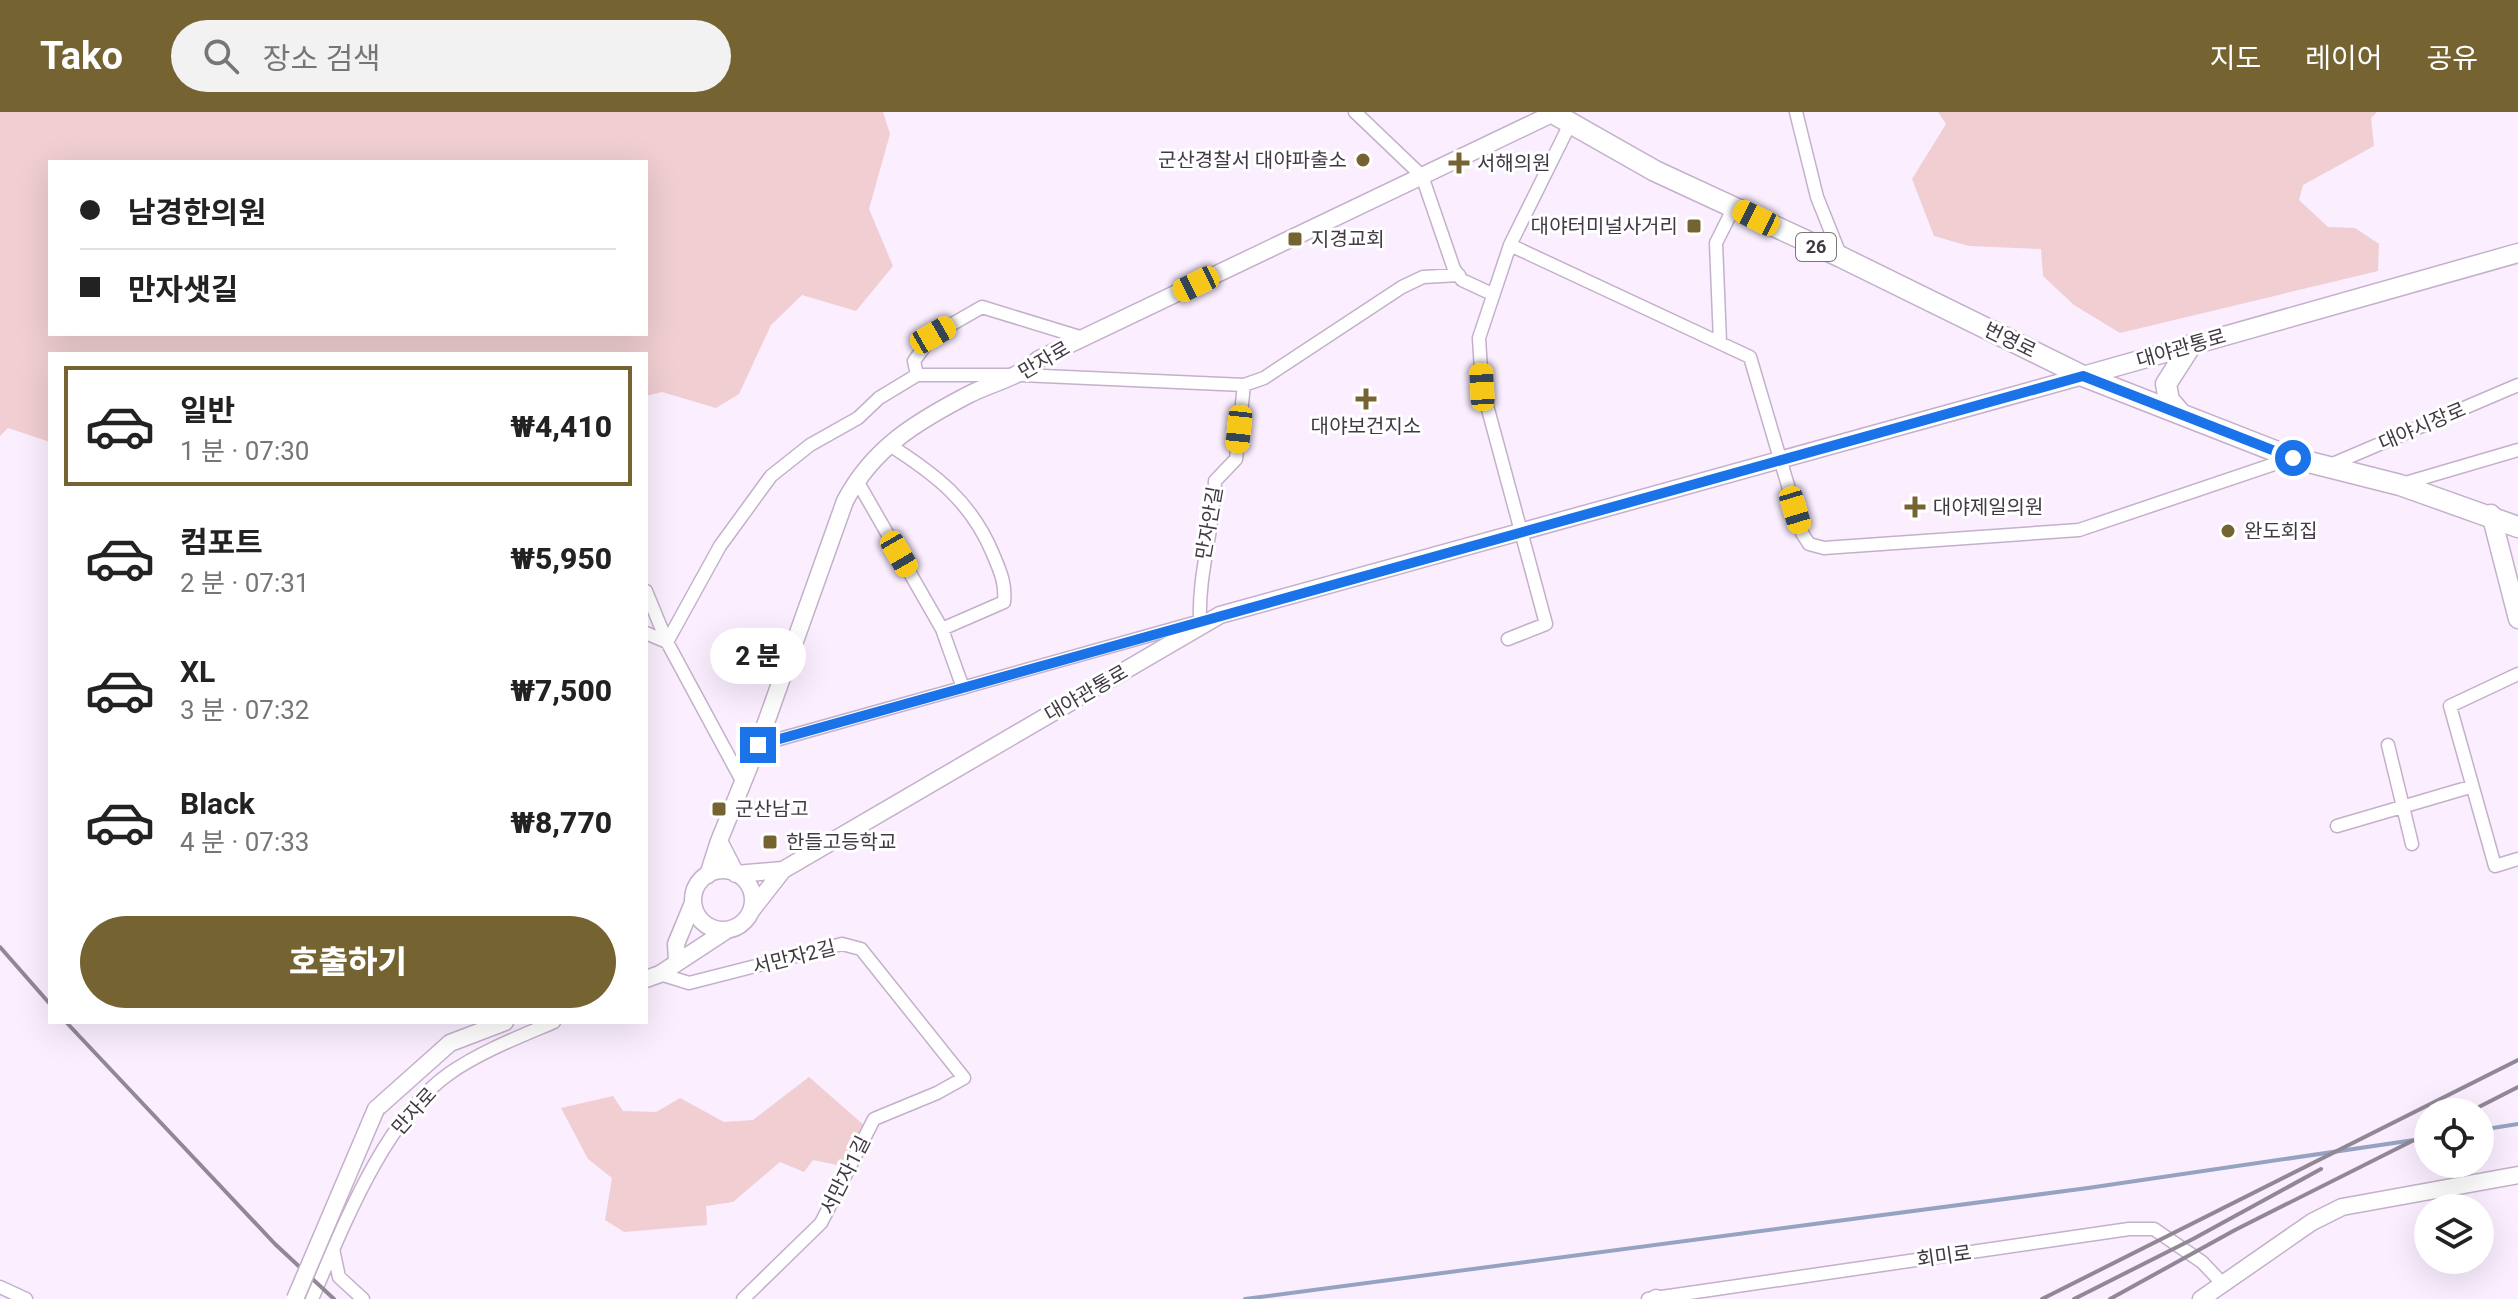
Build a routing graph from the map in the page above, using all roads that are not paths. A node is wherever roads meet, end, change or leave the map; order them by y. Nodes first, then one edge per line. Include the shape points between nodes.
1 (1355, 112) edge
2 (1796, 112) edge
3 (1558, 115) edge
4 (1422, 176) junction
5 (1734, 207) junction
6 (1510, 245) junction
7 (2518, 253) edge
8 (1841, 257) junction
9 (1459, 275) junction
10 (1492, 294) junction
11 (1083, 338) junction
12 (1720, 342) junction
13 (2191, 345) junction
14 (917, 375) junction
15 (1021, 375) junction
16 (2083, 376) junction
17 (1244, 385) junction
18 (2518, 385) edge
19 (2181, 414) junction
20 (888, 444) junction
21 (2518, 450) edge
22 (2293, 458) junction
23 (1780, 462) junction
24 (2325, 468) junction
25 (856, 479) junction
26 (2400, 485) junction
27 (2491, 514) junction
28 (2518, 517) edge
29 (2518, 527) edge
30 (1524, 533) junction
31 (648, 596) edge
32 (1220, 615) junction
33 (2518, 619) edge
34 (1200, 621) junction
35 (942, 629) junction
36 (648, 634) edge
37 (1508, 639) dead end
38 (667, 642) junction
39 (2518, 674) edge
40 (963, 688) junction
41 (758, 745) junction
42 (2388, 745) dead end
43 (741, 779) junction
44 (2470, 787) junction
45 (2402, 808) junction
46 (2337, 826) dead end
47 (719, 841) junction
48 (2412, 844) dead end
49 (2518, 859) edge
50 (783, 870) junction
51 (736, 874) junction
52 (708, 875) junction
53 (693, 903) junction
54 (750, 913) junction
55 (727, 930) junction
56 (677, 960) junction
57 (653, 976) edge
58 (500, 1024) edge
59 (549, 1024) edge
60 (964, 1078) joint
61 (2518, 1175) edge
62 (333, 1248) junction
63 (2222, 1283) junction
64 (0, 1287) edge
65 (26, 1299) edge
66 (295, 1299) edge
67 (312, 1299) edge
68 (363, 1299) edge
69 (743, 1299) edge
70 (1654, 1299) edge
71 (2201, 1299) edge

1 - 4 street
2 - 8 street via 1817,197
3 - 4 street, 만자로
3 - 5 main road, 번영로 / 26 via 1655,171
3 - 6 street
4 - 9 street
4 - 11 street, 만자로
5 - 8 main road, 번영로 / 26
5 - 12 street via 1716,243
6 - 10 street
6 - 12 street
7 - 13 main road, 대야관통로
8 - 16 main road, 번영로 / 26
9 - 10 street
9 - 17 street via 1423,277 1402,287 1264,378
10 - 30 street via 1479,338 1482,387
11 - 14 street via 982,307 933,335 914,361
11 - 15 street, 만자로 via 1039,359
12 - 23 street via 1750,357
13 - 16 main road, 대야관통로
13 - 19 main road via 2166,384 2169,400
14 - 15 street
14 - 38 street via 771,476 720,546
15 - 17 street
15 - 20 street, 만자로 via 970,394
16 - 19 main road, 번영로 / 26
16 - 23 street, 대야관통로
17 - 34 street, 만자안길 via 1236,459 1215,481 1201,572
18 - 24 street, 대야시장로
19 - 22 main road, 번영로 / 26
20 - 25 street, 만자로
20 - 35 street via 942,479 965,502 984,531 1006,585 1004,602
21 - 26 street
22 - 23 street via 2079,530 1824,548 1809,544 1802,533
22 - 24 main road, 번영로 / 26
23 - 30 street, 대야관통로
24 - 26 main road, 번영로 / 26
25 - 35 street
25 - 41 street, 만자로
26 - 27 main road, 번영로 / 26
27 - 28 main road, 번영로 / 26
27 - 29 main road, 번영로 / 26
27 - 33 main road
30 - 32 street, 대야관통로
30 - 37 street via 1546,624
31 - 38 street
32 - 34 street
32 - 50 street, 대야관통로
34 - 40 street
35 - 40 street
36 - 38 street
38 - 43 street
39 - 44 street via 2450,706
40 - 41 street
41 - 43 street, 만자로
42 - 45 street
43 - 47 street, 만자로
44 - 45 street
44 - 49 street via 2495,866
45 - 46 street
45 - 48 street
47 - 51 street
47 - 52 street, 만자로
50 - 51 street
50 - 54 street
51 - 52 street
51 - 54 street via 752,893
52 - 53 street via 698,884
53 - 55 street via 700,920
53 - 56 street via 676,944
54 - 55 street
55 - 56 street
56 - 57 street
57 - 60 street, 서만자2길 via 689,983 842,944 861,949
58 - 66 street, bridge via 450,1043 376,1109
59 - 62 street, 만자로 via 448,1074 392,1132
60 - 69 street, 서만자1길 via 874,1119 821,1223
61 - 63 street via 2342,1207
62 - 67 street, 만자로
62 - 68 street via 339,1277
63 - 70 street, 회미로 via 2202,1262 2154,1229 2129,1229
63 - 71 street
64 - 65 street

